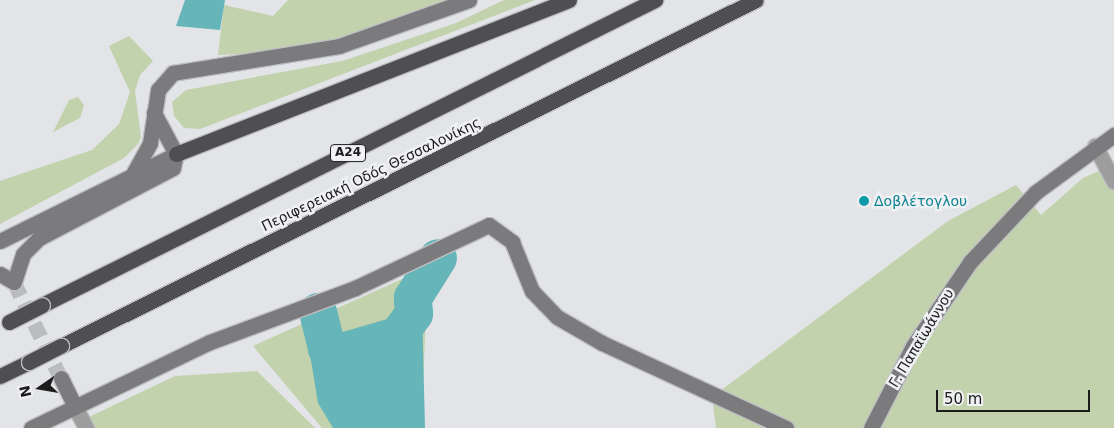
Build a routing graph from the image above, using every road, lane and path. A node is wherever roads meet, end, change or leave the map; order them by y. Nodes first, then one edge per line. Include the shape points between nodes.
1 (469, 0) edge
2 (569, 0) edge
3 (655, 0) edge
4 (756, 0) edge
5 (154, 113) junction
6 (1114, 135) edge
7 (1095, 146) junction
8 (176, 154) junction
9 (133, 174) junction
10 (1114, 181) edge
11 (0, 241) edge
12 (0, 274) edge
13 (5, 324) edge
14 (0, 376) edge
15 (61, 378) tunnel mouth
16 (74, 407) junction
17 (30, 428) edge
18 (86, 428) edge
19 (786, 428) edge
20 (871, 428) edge

1 - 5 street via 339,46 180,69 163,81
2 - 8 highway
3 - 13 highway, Περιφερειακή Οδός Θεσσαλονίκης / Α24, bridge
4 - 14 highway, Περιφερειακή Οδός Θεσσαλονίκης, bridge
5 - 8 street
5 - 9 street via 150,143
6 - 7 street, Γ. Παπαϊωάννου
7 - 10 street
7 - 20 street, Γ. Παπαϊωάννου via 1024,203 970,262 913,346
8 - 9 street
8 - 12 street via 175,166 155,180 34,242 23,254 14,282
9 - 11 street
15 - 16 street
16 - 17 street
16 - 18 street
16 - 19 street via 210,342 355,288 489,225 512,242 532,290 557,316 602,343

